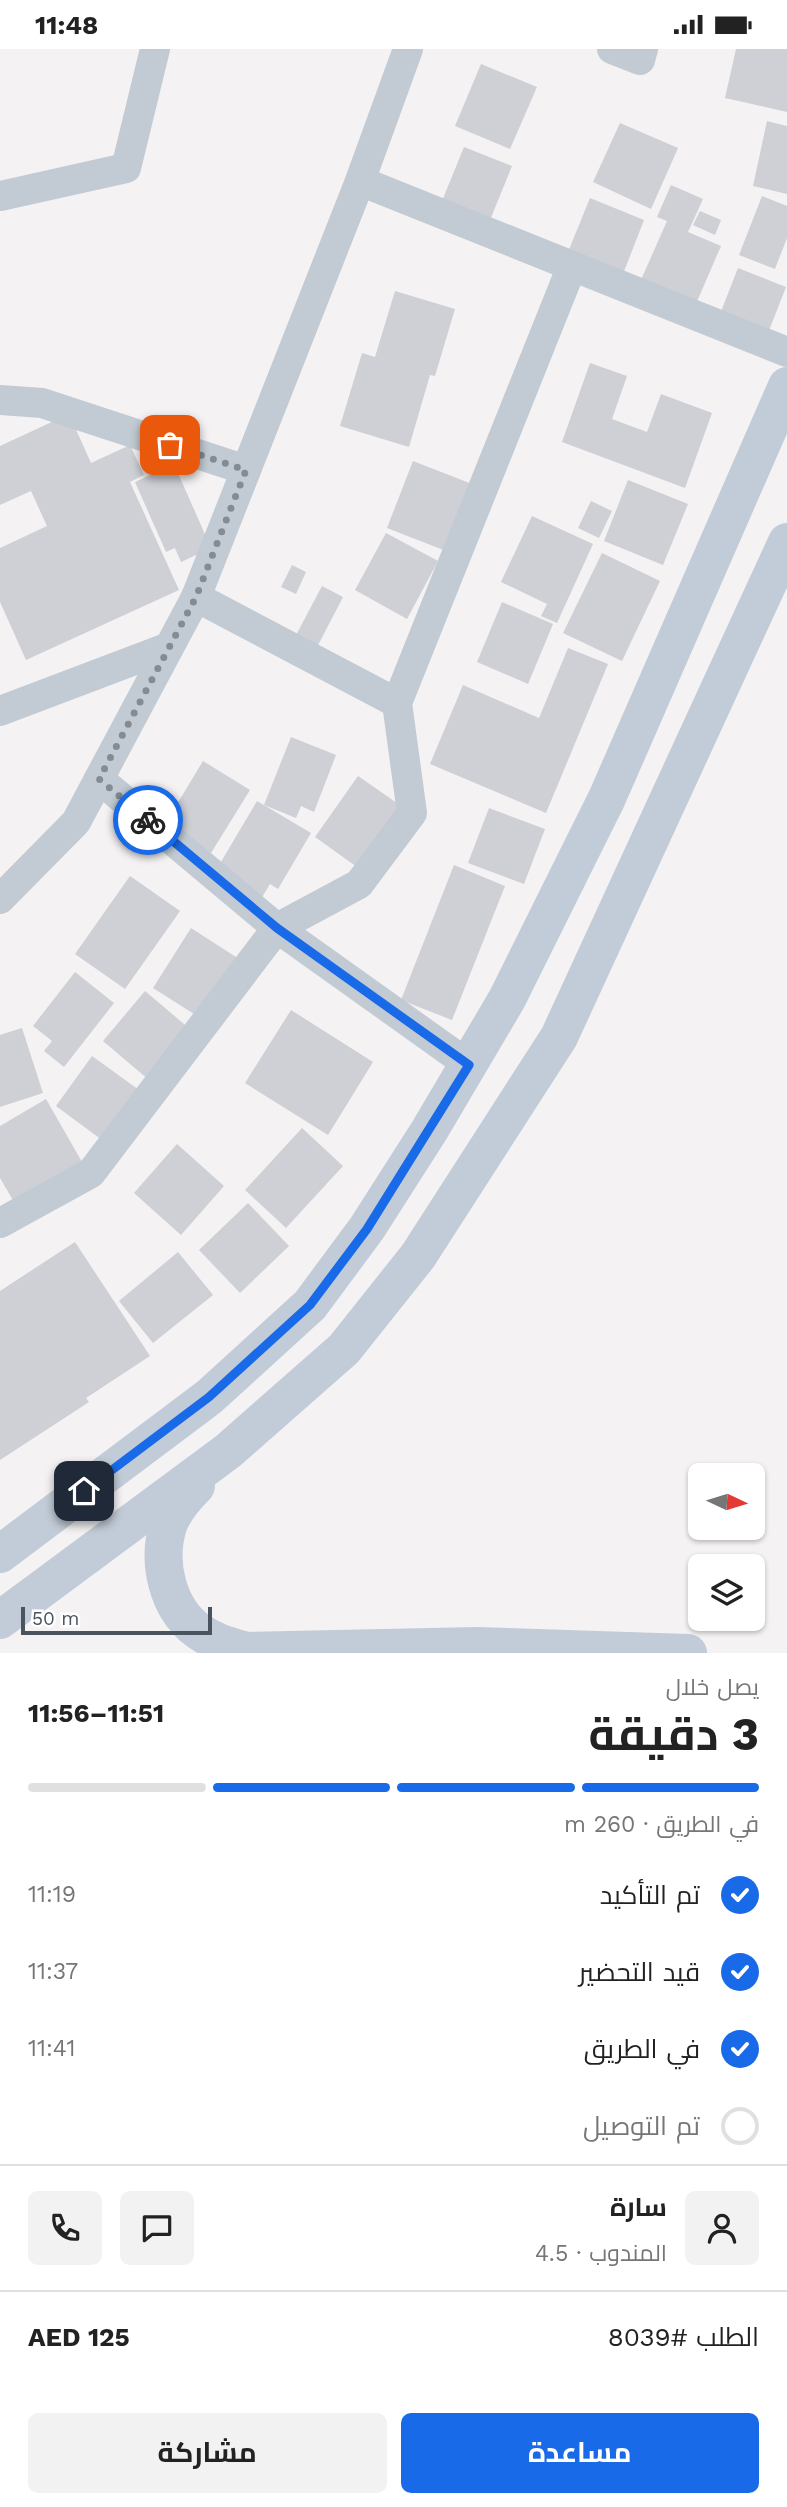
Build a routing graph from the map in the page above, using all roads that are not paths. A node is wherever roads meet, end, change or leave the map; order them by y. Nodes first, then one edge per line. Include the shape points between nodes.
1 (155, 49) edge
2 (408, 49) edge
3 (612, 49) edge
4 (643, 49) edge
5 (360, 181) junction
6 (0, 196) edge
7 (572, 266) junction
8 (787, 352) edge
9 (787, 386) edge
10 (0, 400) edge
11 (246, 470) junction
12 (787, 542) edge
13 (196, 597) junction
14 (169, 647) junction
15 (397, 703) junction
16 (0, 711) edge
17 (99, 779) junction
18 (0, 899) edge
19 (277, 928) junction
20 (469, 1065) junction
21 (0, 1223) edge
22 (228, 1451) junction
23 (0, 1554) edge
24 (0, 1620) edge
25 (593, 1651) edge
26 (688, 1653) edge

1 - 6 street via 126,167
2 - 5 street
3 - 4 street via 640,60
5 - 7 street
5 - 11 street
7 - 8 street
7 - 15 street
9 - 20 main road via 607,798
10 - 11 street via 42,403
11 - 13 street
12 - 22 main road via 559,1038 418,1256 344,1349
13 - 14 street
13 - 15 street
14 - 16 street
14 - 17 street
15 - 19 street via 412,813 359,884
17 - 18 street via 76,822
17 - 19 street
19 - 20 street
19 - 21 street via 91,1173
20 - 23 main road via 367,1229 310,1305 209,1397
22 - 24 main road
22 - 25 main road via 183,1499 169,1524 163,1553 166,1582 177,1608 196,1629 220,1644 247,1651 477,1646
25 - 26 main road

